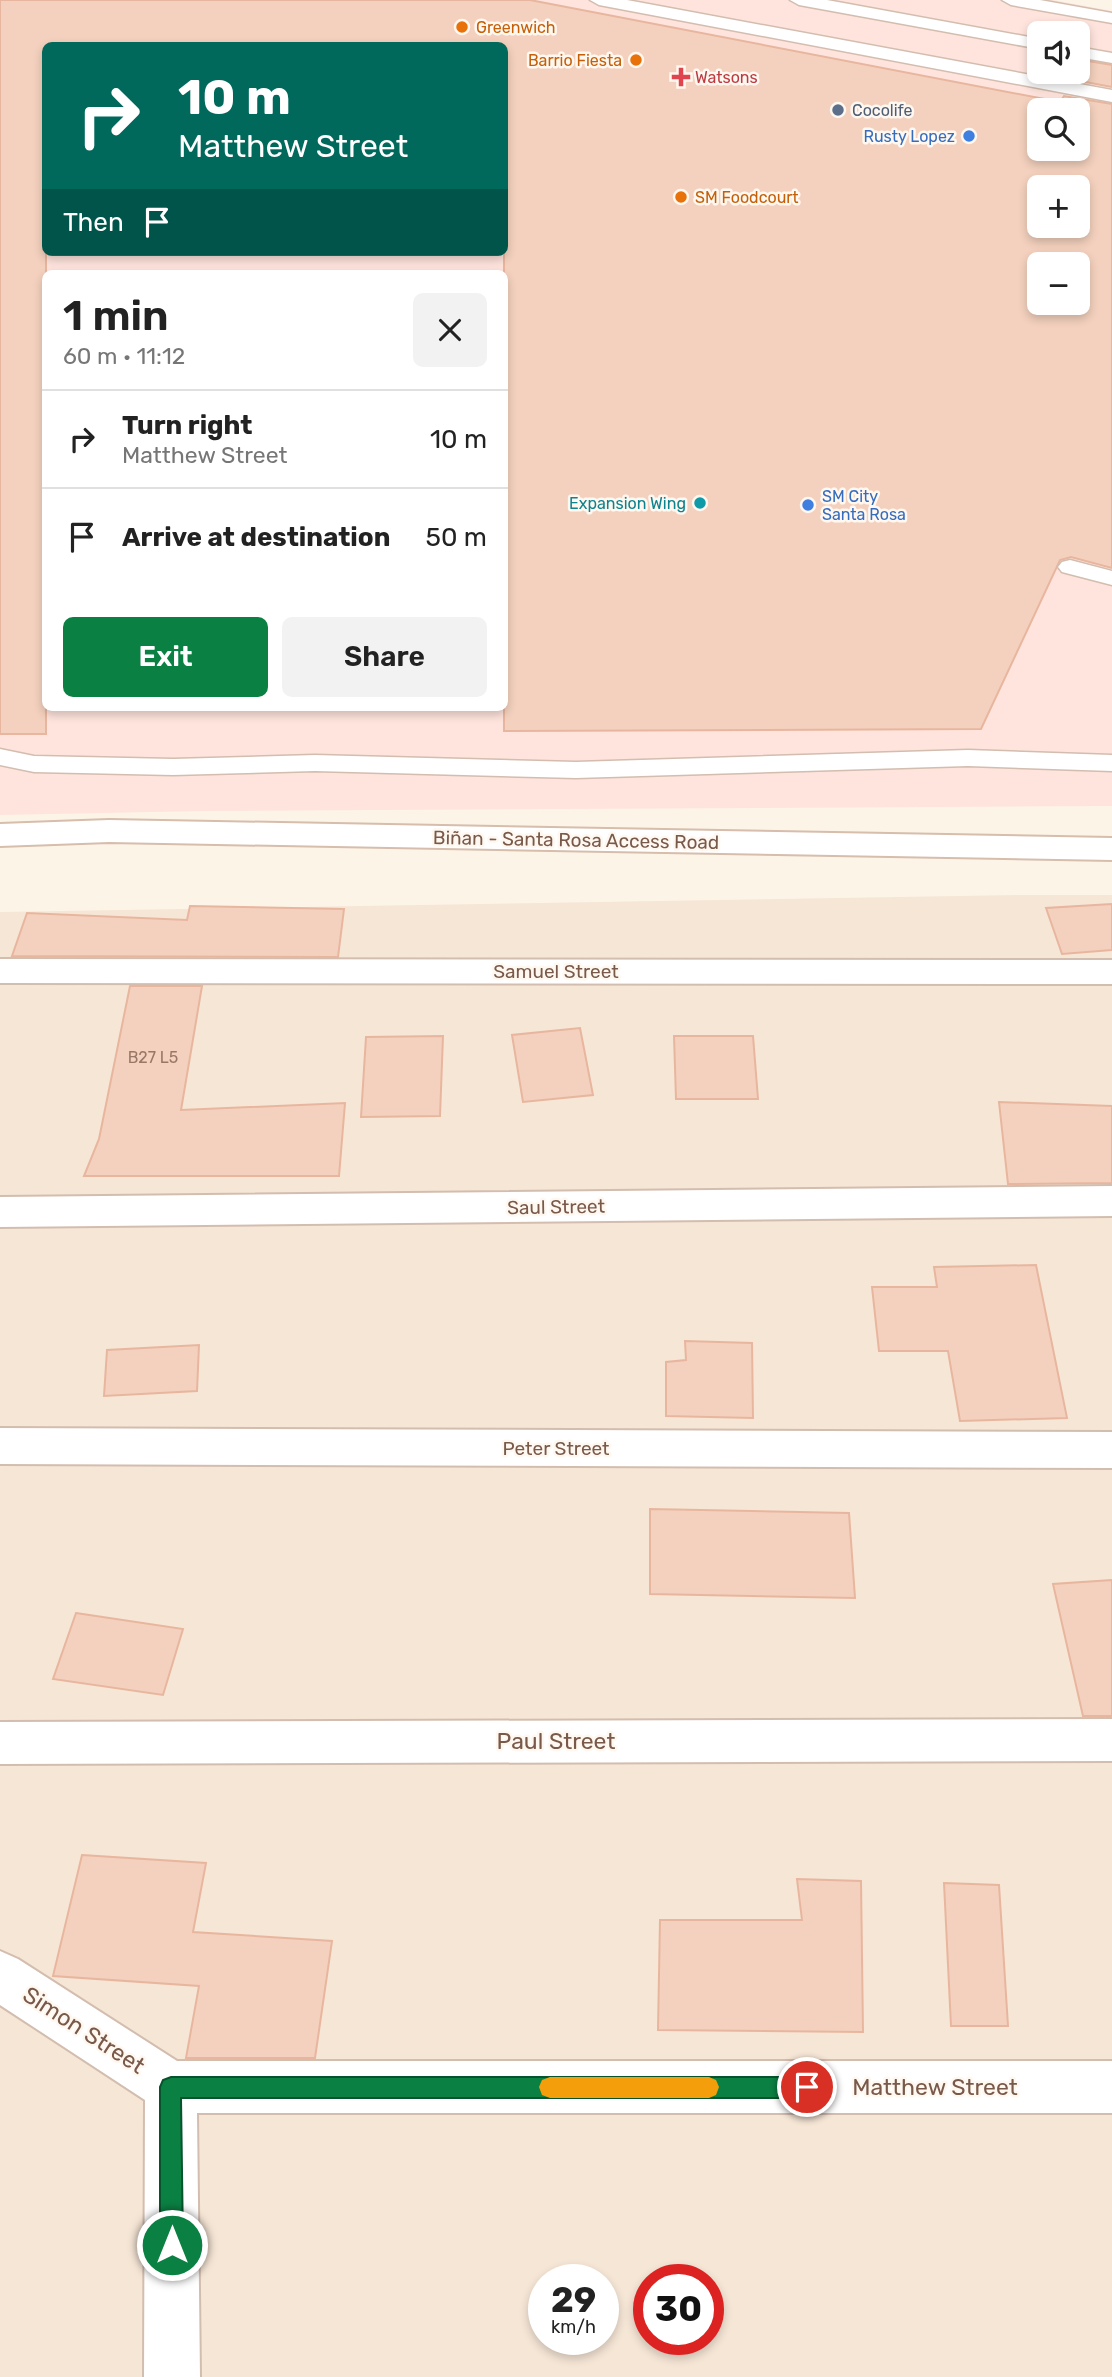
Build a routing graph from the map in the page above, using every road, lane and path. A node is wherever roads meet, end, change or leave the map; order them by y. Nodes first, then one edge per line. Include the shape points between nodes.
1 (599, 0) edge
2 (799, 0) edge
3 (1012, 0) edge
4 (839, 7) junction
5 (1112, 18) edge
6 (808, 39) junction
7 (1027, 42) edge
8 (1090, 54) edge
9 (1112, 58) edge
10 (1112, 96) edge
11 (1070, 567) dead end
12 (1112, 578) edge
13 (1112, 737) edge
14 (0, 757) edge
15 (1107, 763) edge
16 (0, 820) edge
17 (41, 832) junction
18 (0, 835) edge
19 (1112, 849) edge
20 (0, 971) edge
21 (1112, 972) edge
22 (1112, 1201) edge
23 (0, 1212) edge
24 (0, 1446) edge
25 (1112, 1450) edge
26 (1112, 1740) edge
27 (0, 1743) edge
28 (0, 1976) edge
29 (171, 2087) junction
30 (1112, 2087) edge
31 (172, 2377) edge

1 - 6 lane
2 - 4 lane
3 - 5 lane
4 - 6 lane
4 - 7 lane
6 - 10 lane
8 - 9 lane
11 - 12 lane
13 - 15 lane
14 - 15 lane via 34,764 315,763 576,770 968,758
16 - 17 street, Biñan - Santa Rosa Access Road
17 - 18 street, Biñan - Santa Rosa Access Road
17 - 19 street, Biñan - Santa Rosa Access Road
20 - 21 street, Samuel Street
22 - 23 street, Saul Street
24 - 25 street, Peter Street
26 - 27 street, Paul Street
28 - 29 street, Simon Street
29 - 30 street, Matthew Street
29 - 31 street

